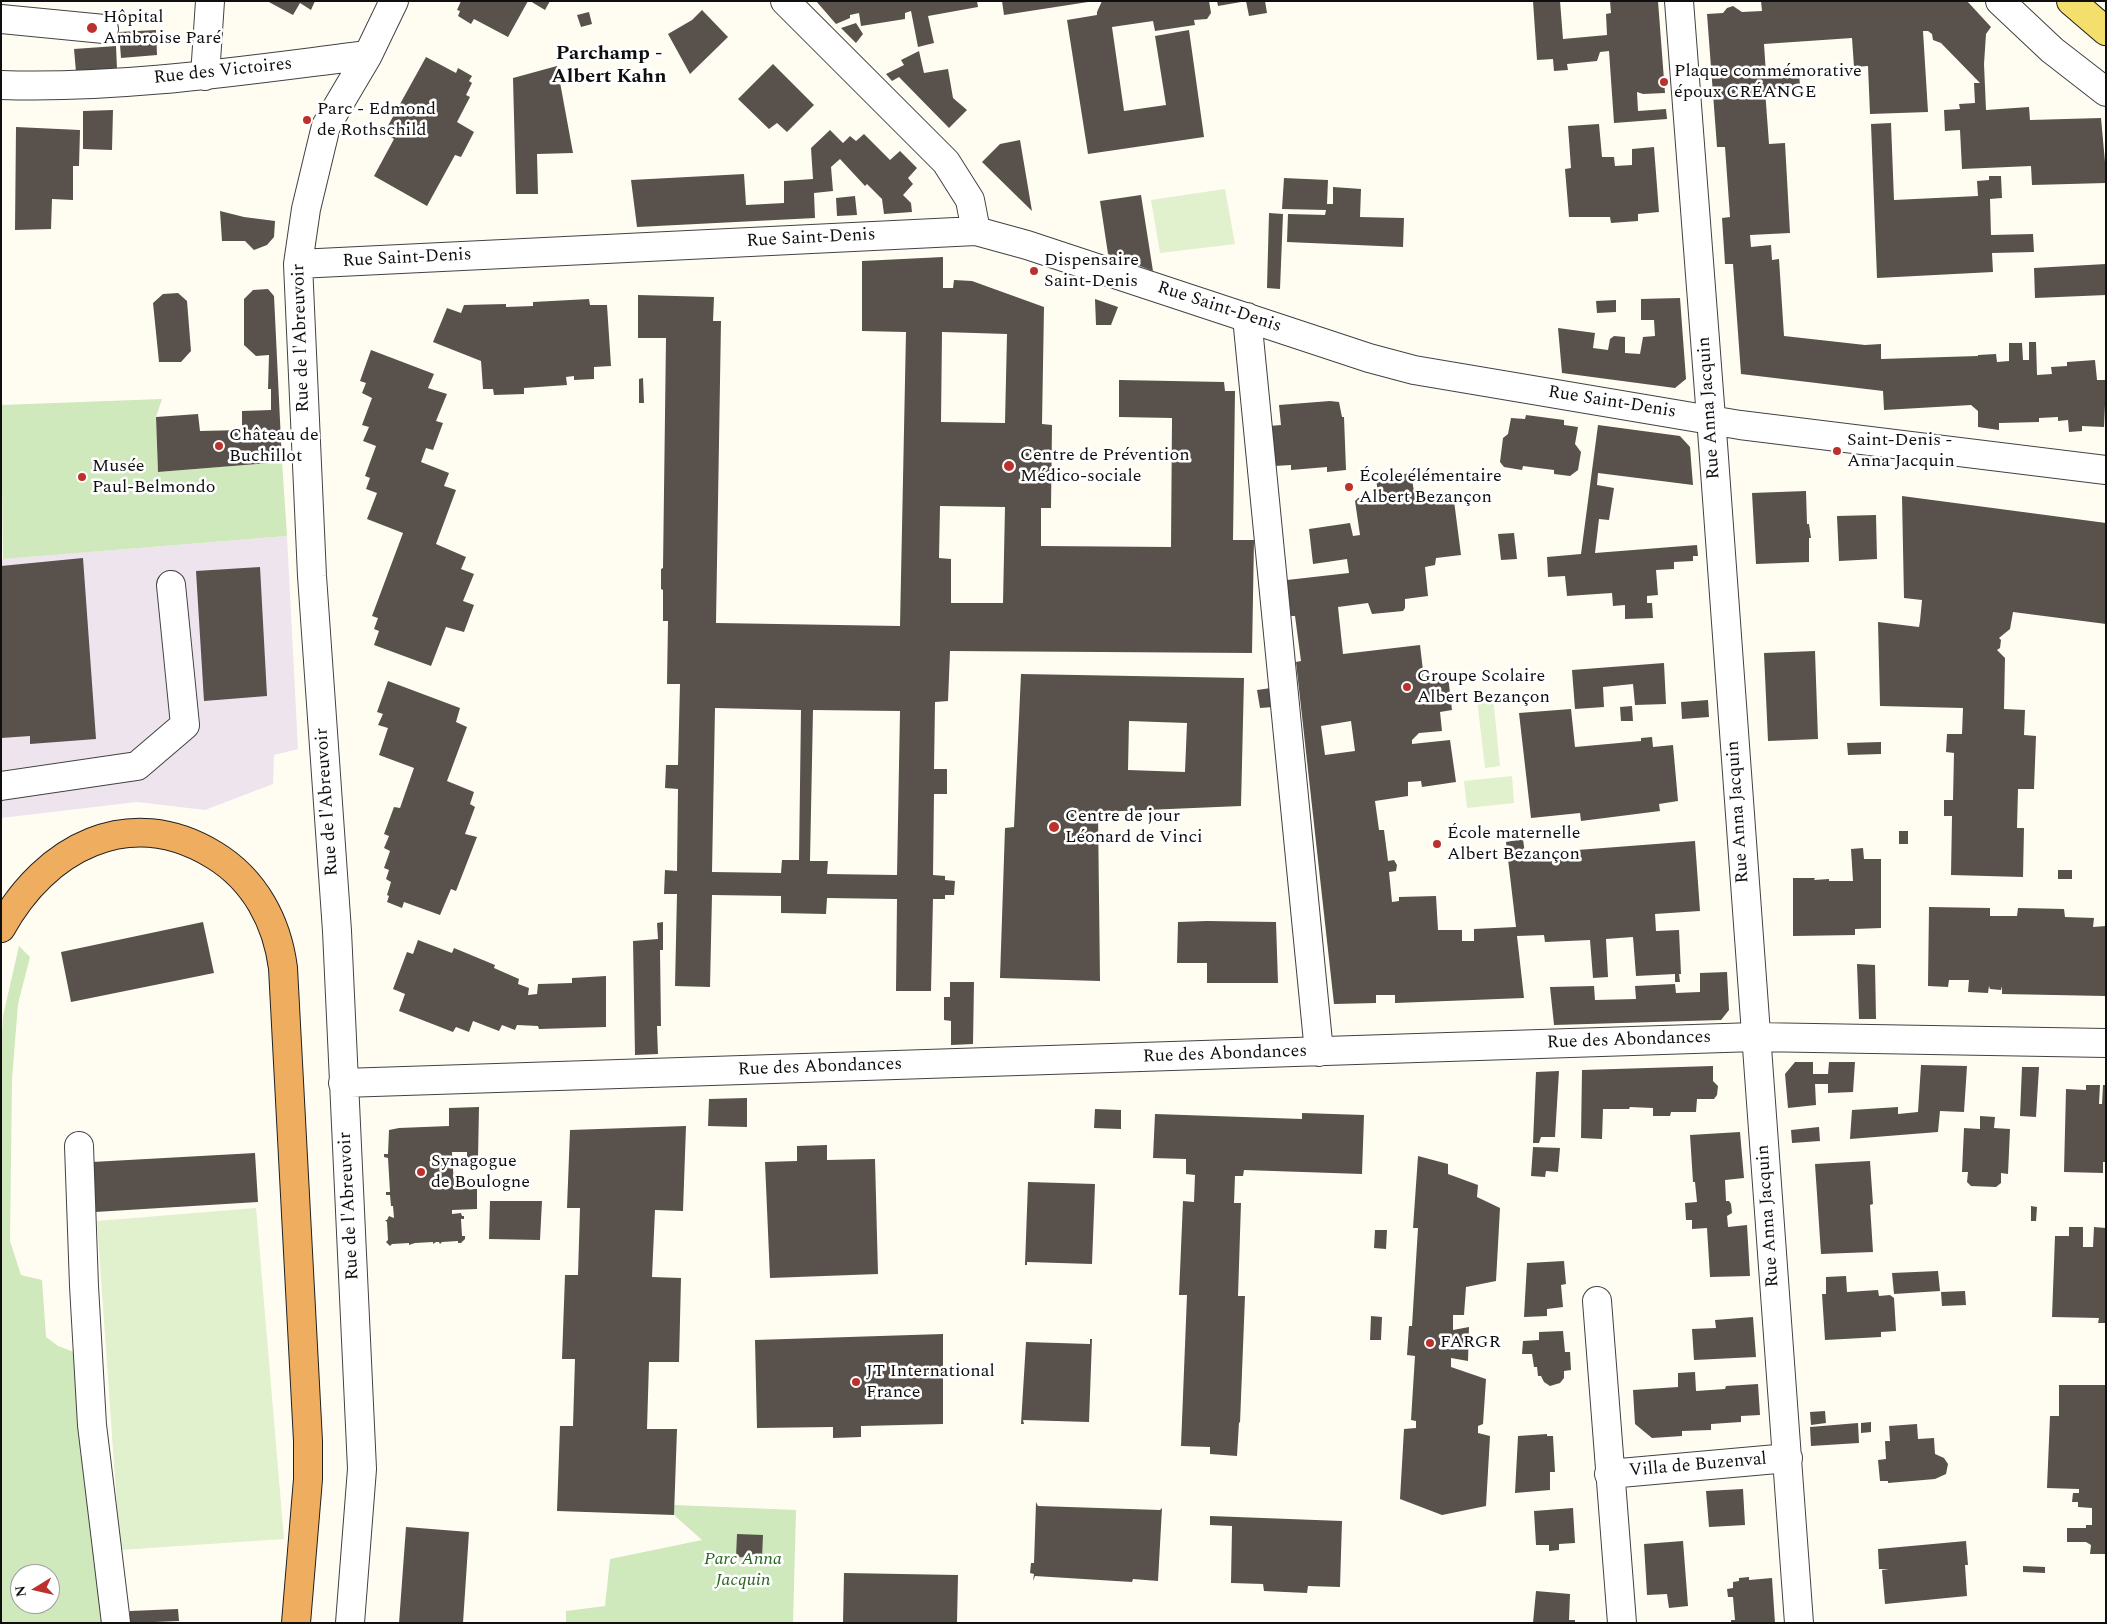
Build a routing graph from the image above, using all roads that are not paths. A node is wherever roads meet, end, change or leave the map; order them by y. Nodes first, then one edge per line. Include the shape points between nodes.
1 (210, 1) edge
2 (394, 1) edge
3 (785, 1) edge
4 (1679, 1) edge
5 (2000, 1) edge
6 (2071, 1) edge
7 (1, 19) edge
8 (104, 29) dead end
9 (2106, 31) edge
10 (368, 55) junction
11 (205, 76) junction
12 (1, 85) edge
13 (2106, 92) edge
14 (976, 231) junction
15 (298, 264) junction
16 (1247, 317) junction
17 (1711, 420) junction
18 (2106, 470) edge
19 (171, 585) dead end
20 (1, 786) edge
21 (1, 928) edge
22 (1755, 1037) junction
23 (2106, 1043) edge
24 (1319, 1052) junction
25 (344, 1083) junction
26 (79, 1146) dead end
27 (1597, 1301) dead end
28 (1788, 1458) junction
29 (1609, 1474) junction
30 (116, 1623) edge
31 (296, 1623) edge
32 (350, 1623) edge
33 (1622, 1623) edge
34 (1799, 1623) edge

1 - 11 street
2 - 10 street, Rue de l'Abreuvoir
3 - 14 street via 946,162 970,200
4 - 17 street, Rue Anna Jacquin
5 - 13 street via 2052,50
6 - 9 main road
7 - 8 street
10 - 11 street, Rue des Victoires
10 - 15 street, Rue de l'Abreuvoir via 326,126 306,209
11 - 12 street, Rue des Victoires via 78,86
14 - 15 street, Rue Saint-Denis
14 - 16 street, Rue Saint-Denis
15 - 25 street, Rue de l'Abreuvoir via 312,576 337,931
16 - 17 street, Rue Saint-Denis via 1414,370
16 - 24 street
17 - 18 street, Rue Saint-Denis
17 - 22 street, Rue Anna Jacquin
19 - 20 street via 185,725 138,766
21 - 31 highway via 34,882 63,858 96,840 124,833 153,832 180,838 228,864 254,891 276,932 283,978 308,1442
22 - 23 street, Rue des Abondances
22 - 24 street, Rue des Abondances
22 - 28 street, Rue Anna Jacquin
24 - 25 street, Rue des Abondances
25 - 32 street, Rue de l'Abreuvoir via 362,1469
26 - 30 street via 92,1425
27 - 29 street, Villa de Buzenval
28 - 29 street, Villa de Buzenval
28 - 34 street, Rue Anna Jacquin
29 - 33 street, Villa de Buzenval

